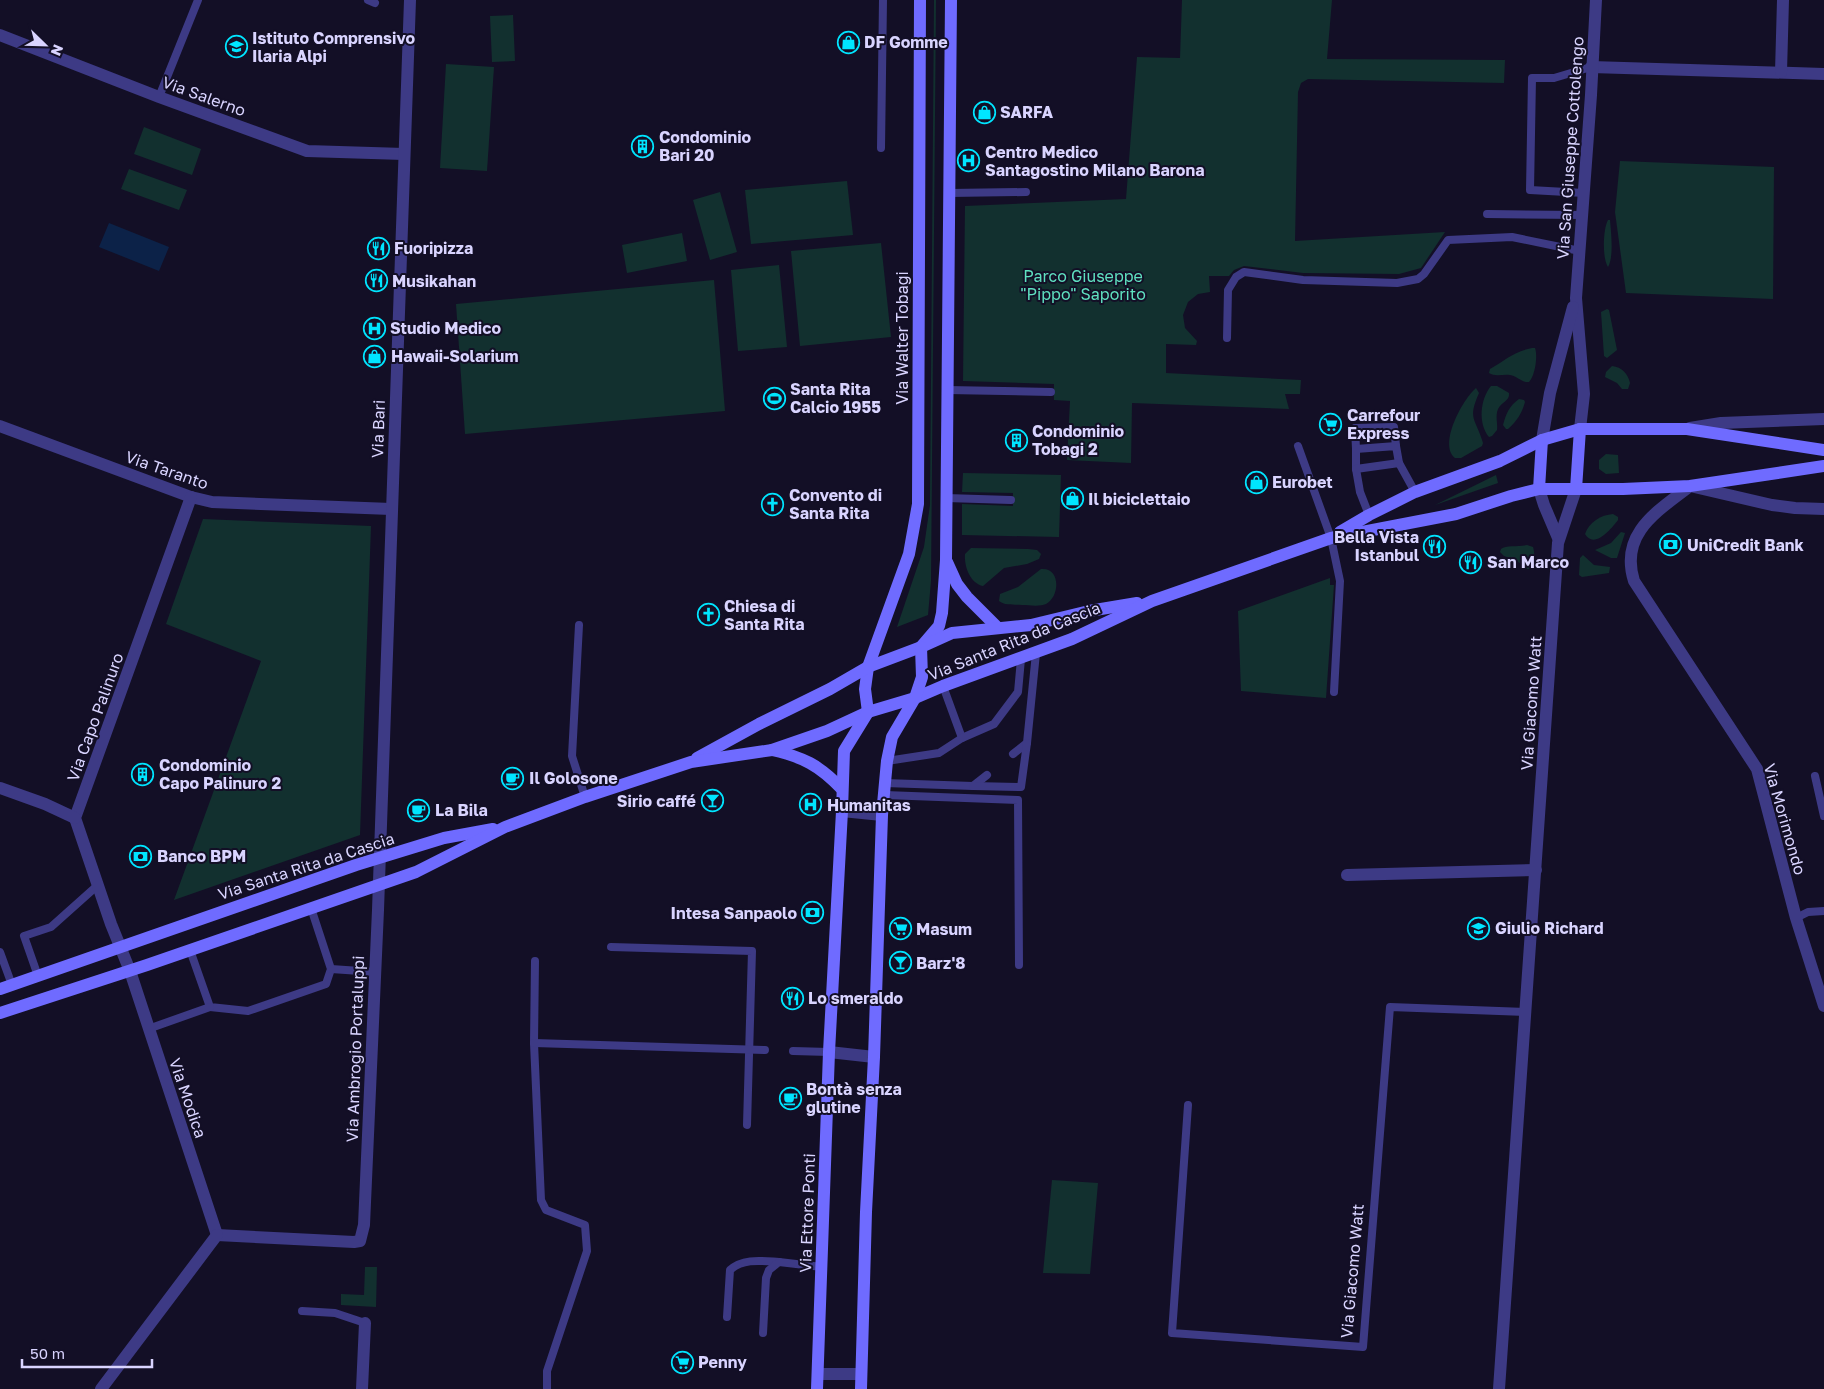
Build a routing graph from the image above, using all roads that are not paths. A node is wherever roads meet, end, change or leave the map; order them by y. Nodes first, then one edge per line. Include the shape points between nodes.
1 (198, 0) edge
2 (410, 0) edge
3 (883, 0) edge
4 (920, 0) edge
5 (951, 0) edge
6 (1596, 0) edge
7 (1783, 0) edge
8 (0, 35) edge
9 (1592, 67) junction
10 (1781, 72) junction
11 (1824, 74) edge
12 (159, 97) junction
13 (881, 148) dead end
14 (404, 154) junction
15 (1026, 192) dead end
16 (949, 193) junction
17 (1584, 193) junction
18 (1487, 214) dead end
19 (1582, 215) junction
20 (1580, 251) junction
21 (1576, 298) junction
22 (1227, 338) dead end
23 (946, 390) junction
24 (1051, 392) dead end
25 (1824, 419) edge
26 (0, 426) edge
27 (1580, 429) junction
28 (1687, 429) junction
29 (1542, 440) junction
30 (1298, 446) dead end
31 (1396, 446) junction
32 (1356, 448) junction
33 (1824, 450) edge
34 (1399, 463) junction
35 (1824, 466) edge
36 (1356, 470) junction
37 (1690, 486) junction
38 (1539, 489) junction
39 (1576, 490) junction
40 (1415, 492) junction
41 (191, 498) junction
42 (946, 498) junction
43 (1011, 500) dead end
44 (1824, 508) edge
45 (392, 509) junction
46 (1369, 515) junction
47 (1331, 538) junction
48 (1558, 538) junction
49 (946, 560) junction
50 (1152, 601) junction
51 (579, 625) dead end
52 (998, 628) junction
53 (921, 648) junction
54 (1036, 653) junction
55 (1021, 659) junction
56 (868, 667) junction
57 (943, 686) junction
58 (1334, 692) dead end
59 (915, 698) junction
60 (868, 712) junction
61 (962, 738) junction
62 (1027, 743) junction
63 (772, 750) junction
64 (1013, 754) dead end
65 (886, 761) junction
66 (691, 762) junction
67 (987, 775) dead end
68 (1815, 776) dead end
69 (973, 786) junction
70 (0, 788) edge
71 (842, 789) junction
72 (885, 789) junction
73 (585, 797) junction
74 (842, 811) junction
75 (882, 815) junction
76 (1824, 816) edge
77 (75, 818) junction
78 (505, 827) junction
79 (379, 859) junction
80 (1536, 870) junction
81 (1347, 875) dead end
82 (378, 884) junction
83 (98, 885) junction
84 (311, 908) junction
85 (1824, 911) edge
86 (1796, 918) junction
87 (120, 947) junction
88 (611, 947) dead end
89 (190, 950) junction
90 (0, 952) edge
91 (535, 961) dead end
92 (1019, 965) dead end
93 (331, 969) junction
94 (130, 971) junction
95 (374, 972) junction
96 (38, 976) junction
97 (6, 987) edge
98 (1824, 1006) edge
99 (210, 1007) junction
100 (1526, 1012) junction
101 (0, 1013) edge
102 (148, 1029) junction
103 (534, 1043) junction
104 (749, 1050) junction
105 (765, 1050) dead end
106 (794, 1051) dead end
107 (829, 1052) junction
108 (874, 1057) junction
109 (1188, 1105) dead end
110 (747, 1125) dead end
111 (217, 1235) junction
112 (779, 1262) junction
113 (822, 1267) junction
114 (302, 1311) dead end
115 (727, 1317) dead end
116 (365, 1323) joint
117 (763, 1333) dead end
118 (818, 1374) junction
119 (861, 1374) junction
120 (101, 1389) edge
121 (362, 1389) edge
122 (547, 1389) edge
123 (817, 1389) edge
124 (861, 1389) edge
125 (1500, 1389) edge

1 - 12 lane
2 - 14 street, Via Bari
3 - 13 lane
4 - 56 main road, Via Walter Tobagi via 918,504 909,554
5 - 16 main road
6 - 9 street, Via San Giuseppe Cottolengo
7 - 10 street
8 - 12 street, Via Salerno
9 - 10 street
9 - 17 street, Via San Giuseppe Cottolengo
9 - 17 lane via 1554,78 1532,78 1530,190
10 - 11 street
12 - 14 street, Via Salerno via 307,151
14 - 45 street, Via Bari
15 - 16 lane
16 - 23 main road
17 - 19 street, Via San Giuseppe Cottolengo
18 - 19 lane
19 - 20 street, Via San Giuseppe Cottolengo
20 - 21 street, Via San Giuseppe Cottolengo
20 - 22 lane via 1512,237 1448,240 1424,274 1418,279 1397,283 1303,280 1244,272 1236,277 1228,290
21 - 27 street via 1584,394
21 - 29 street via 1550,393
23 - 24 lane
23 - 42 main road
25 - 28 street via 1721,423
26 - 41 street, Via Taranto
27 - 28 main road
27 - 29 main road
27 - 39 main road
28 - 33 main road
29 - 38 main road
29 - 40 main road via 1500,461
30 - 47 lane
31 - 32 lane
31 - 32 lane via 1394,426 1355,428
31 - 34 lane
32 - 36 lane
34 - 36 lane
34 - 40 lane
35 - 37 main road
36 - 46 lane
37 - 39 main road
37 - 44 street via 1772,505
37 - 86 street, Via Morimondo via 1660,509 1640,530 1632,545 1631,570 1634,580 1757,768
38 - 39 main road
38 - 47 main road via 1456,514
38 - 48 street
39 - 48 street
40 - 46 main road
41 - 45 street, Via Taranto via 231,504
41 - 77 street, Via Capo Palinuro
42 - 43 lane
42 - 49 main road
45 - 79 street, Via Bari
46 - 47 main road
47 - 50 main road, Via Santa Rita da Cascia
47 - 58 lane via 1340,581
48 - 80 street, Via Giacomo Watt
49 - 52 main road via 957,584
49 - 53 main road via 939,626
50 - 52 main road, Via Santa Rita da Cascia via 1031,625
50 - 54 main road, Via Santa Rita da Cascia
51 - 73 lane via 572,756
52 - 53 main road, Via Santa Rita da Cascia via 952,633
53 - 56 main road, Via Santa Rita da Cascia
53 - 59 main road via 922,677
54 - 55 main road, Via Santa Rita da Cascia
54 - 62 lane
55 - 57 main road, Via Santa Rita da Cascia
55 - 61 lane via 1018,692 994,724
56 - 60 main road, Via Walter Tobagi
56 - 66 main road, Via Santa Rita da Cascia
57 - 59 main road, Via Santa Rita da Cascia
57 - 61 lane
59 - 60 main road, Via Santa Rita da Cascia
59 - 65 main road via 892,738
60 - 63 main road, Via Santa Rita da Cascia via 828,731
60 - 71 main road, Via Ettore Ponti via 844,751
61 - 65 lane via 939,753
62 - 64 lane
62 - 69 lane via 1021,787
63 - 66 main road, Via Santa Rita da Cascia
63 - 71 main road via 796,756 818,767
65 - 72 main road
66 - 73 main road, Via Santa Rita da Cascia
67 - 69 lane
68 - 76 lane
69 - 72 lane
70 - 77 street
71 - 74 main road, Via Ettore Ponti
72 - 75 main road
72 - 92 lane via 1018,800
73 - 78 main road, Via Santa Rita da Cascia
74 - 75 street
74 - 107 main road, Via Ettore Ponti
75 - 108 main road
77 - 83 street
78 - 79 main road, Via Santa Rita da Cascia via 444,838
78 - 82 main road, Via Santa Rita da Cascia via 416,872
79 - 82 street, Via Ambrogio Portaluppi
79 - 87 main road, Via Santa Rita da Cascia
80 - 81 street
80 - 100 street, Via Giacomo Watt
82 - 84 main road, Via Santa Rita da Cascia
82 - 95 street, Via Ambrogio Portaluppi
83 - 87 street
83 - 96 lane via 50,926 24,936
84 - 89 main road, Via Santa Rita da Cascia
84 - 93 lane
85 - 86 lane via 1808,912
86 - 98 street, Via Morimondo
87 - 94 street
87 - 96 main road, Via Santa Rita da Cascia
88 - 104 lane via 752,951
89 - 94 main road, Via Santa Rita da Cascia
89 - 99 lane
90 - 97 lane
91 - 103 lane
93 - 95 lane
93 - 99 lane via 326,984 248,1011
94 - 101 main road, Via Santa Rita da Cascia
94 - 102 street, Via Modica
95 - 111 street, Via Ambrogio Portaluppi via 364,1225 360,1241
96 - 97 main road, Via Santa Rita da Cascia
99 - 102 lane
100 - 109 lane, Via Giacomo Watt via 1390,1007 1363,1347 1172,1333
100 - 125 street, Via Giacomo Watt
102 - 111 street, Via Modica
103 - 104 lane
103 - 122 lane via 541,1200 546,1210 585,1225 587,1251 546,1371
104 - 105 lane
104 - 110 lane
106 - 107 lane
107 - 108 street
107 - 113 main road, Via Ettore Ponti
108 - 119 main road
111 - 120 street
112 - 113 lane
112 - 115 lane via 752,1261 736,1264 730,1270
112 - 117 lane via 766,1278
113 - 118 main road, Via Ettore Ponti
114 - 116 lane via 334,1312
116 - 121 street
118 - 119 street
118 - 123 main road, Via Ettore Ponti
119 - 124 main road

